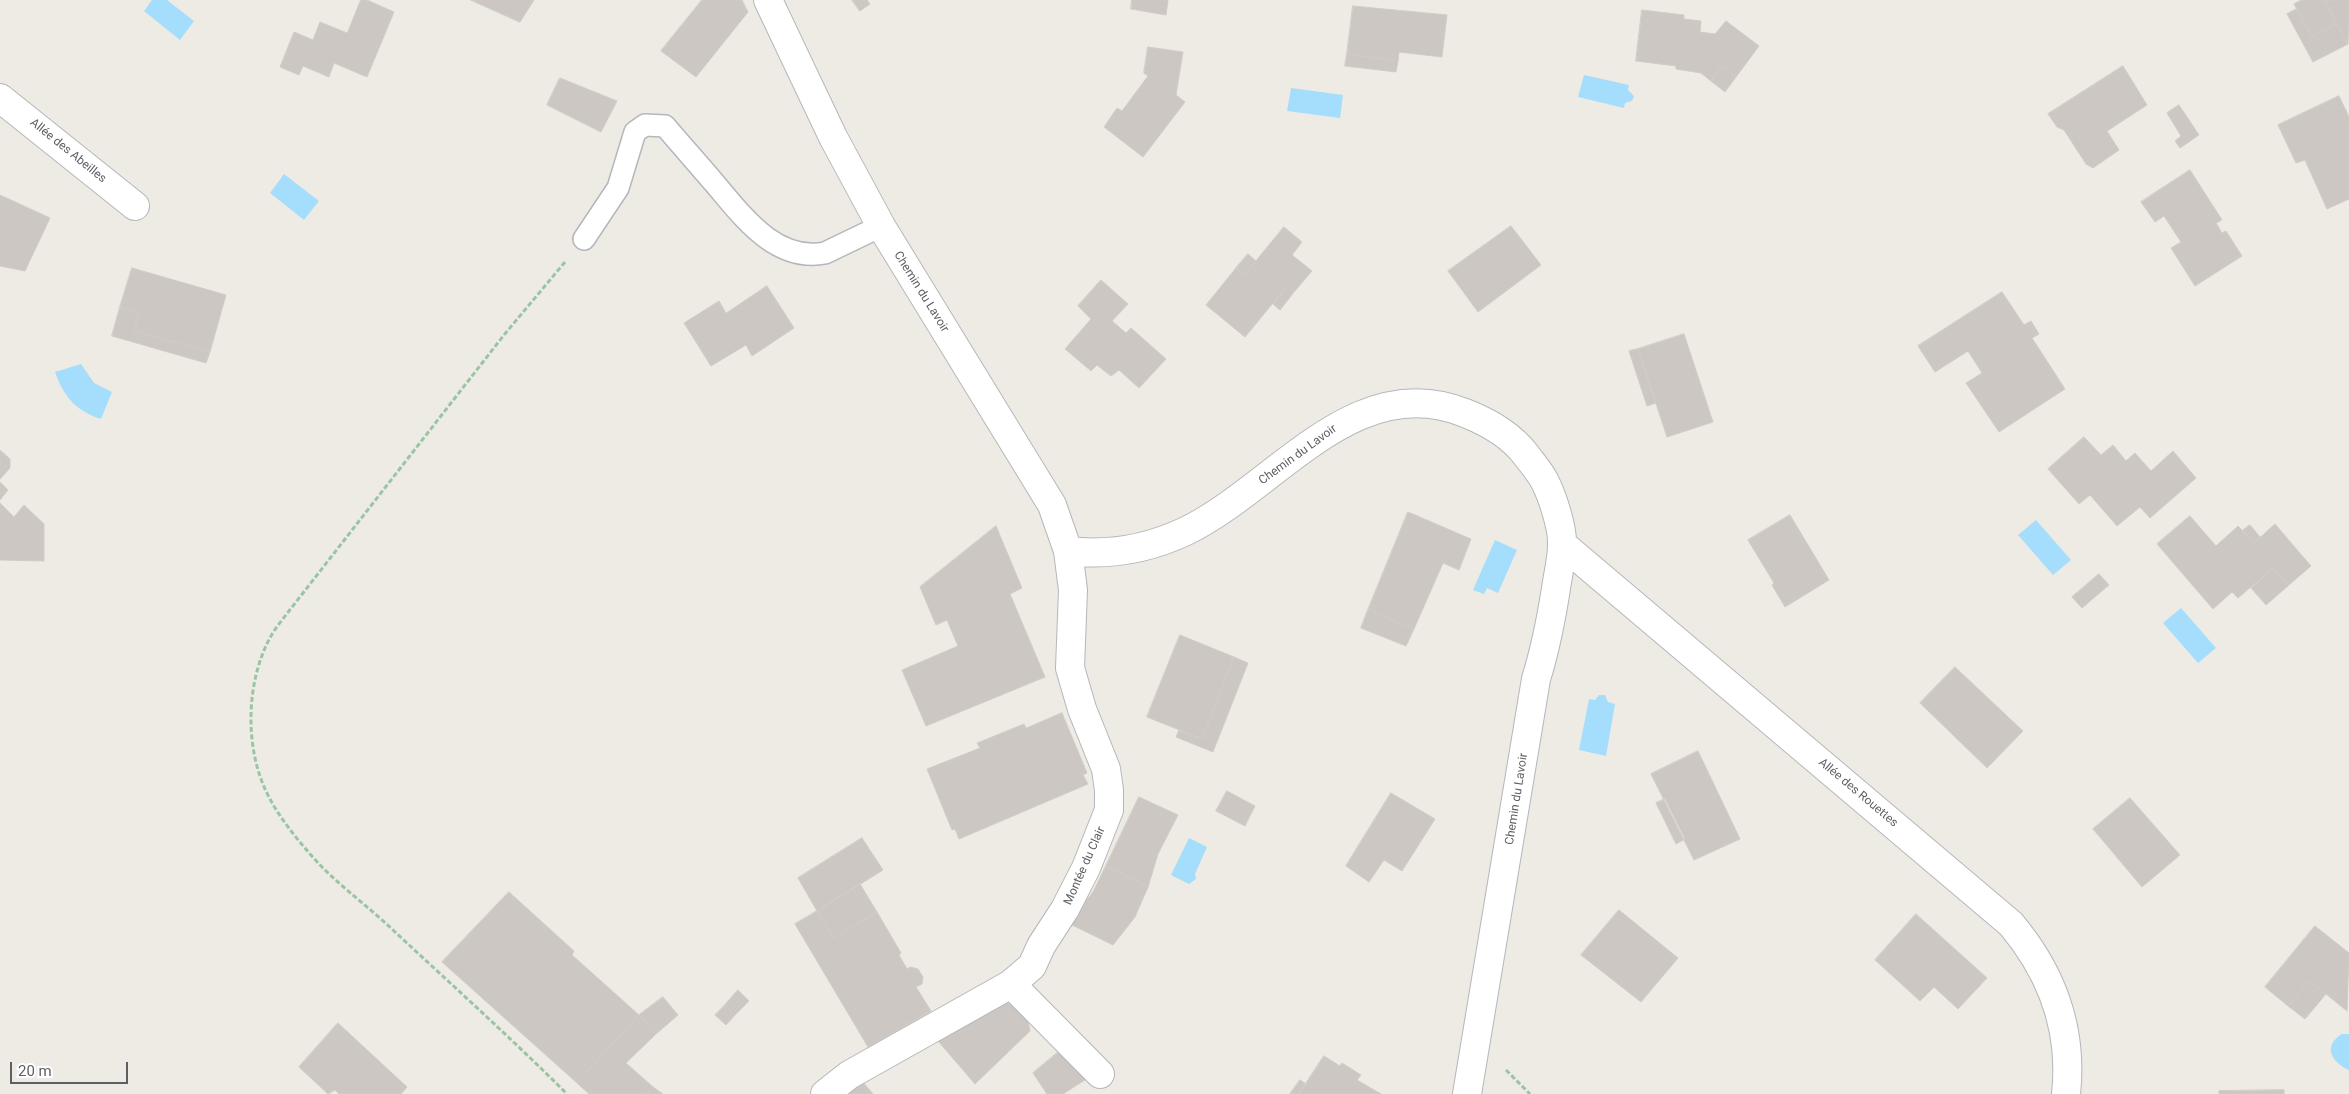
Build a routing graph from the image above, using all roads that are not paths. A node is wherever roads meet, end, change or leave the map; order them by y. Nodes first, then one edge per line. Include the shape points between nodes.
1 (768, 0) edge
2 (0, 98) edge
3 (135, 206) dead end
4 (881, 226) junction
5 (584, 239) road end
6 (1562, 544) junction
7 (1068, 551) junction
8 (1011, 984) junction
9 (1100, 1074) dead end
10 (824, 1094) edge
11 (1467, 1094) edge
12 (2066, 1094) edge

1 - 4 street, Chemin du Lavoir via 833,136
2 - 3 street, Allée des Abeilles
4 - 5 lane via 825,253 788,251 751,225 666,126 645,125 635,132 618,188
4 - 7 street, Chemin du Lavoir via 1052,505
6 - 7 street, Chemin du Lavoir via 1556,512 1544,480 1518,445 1487,422 1449,406 1423,402 1398,404 1365,413 1331,430 1242,496 1186,531 1137,550
6 - 11 street, Chemin du Lavoir via 1548,637 1536,679
6 - 12 street, Allée des Rouettes via 2012,924 2037,958 2060,1010 2067,1053
7 - 8 street, Montée du Clair via 1073,590 1070,668 1106,769 1109,810 1086,868 1065,909 1032,966
8 - 9 street
8 - 10 street, Montée du Clair via 848,1075

